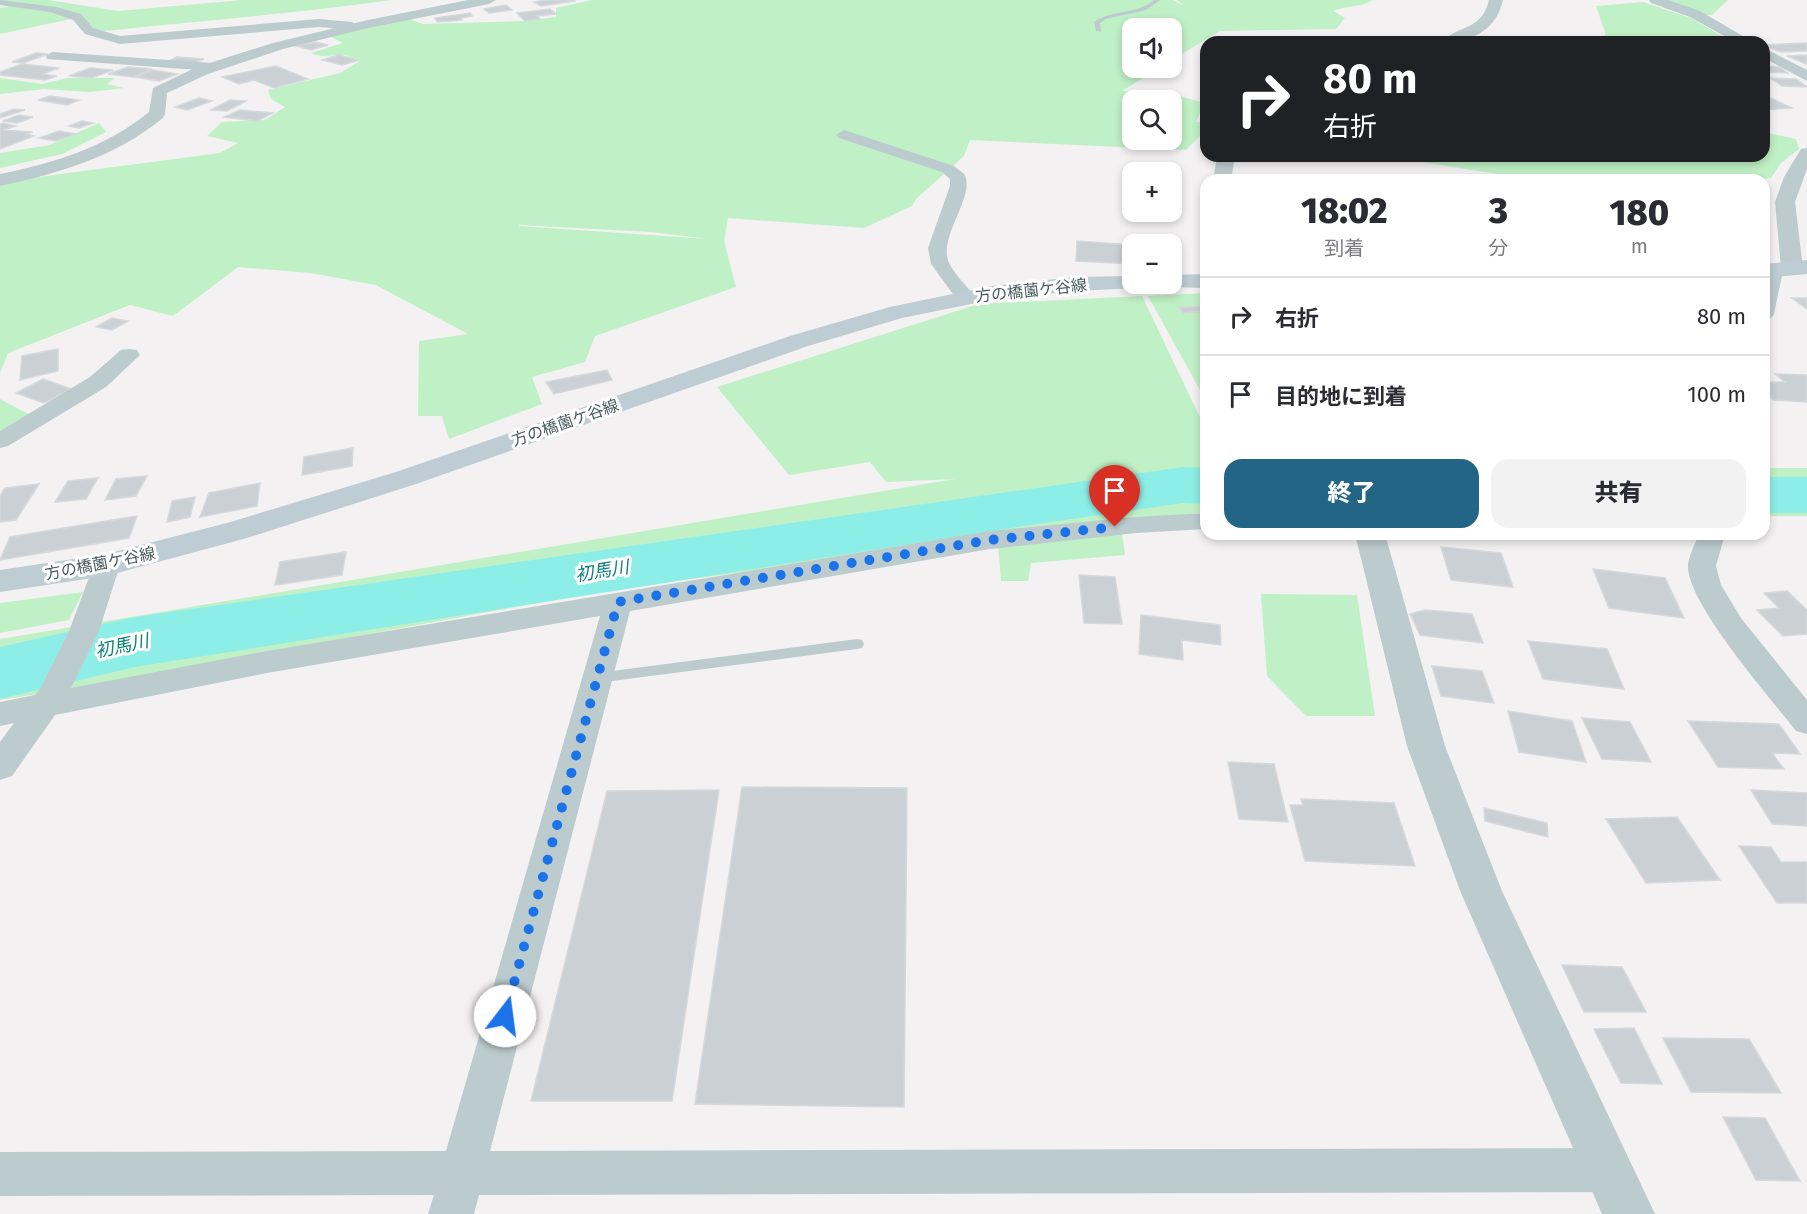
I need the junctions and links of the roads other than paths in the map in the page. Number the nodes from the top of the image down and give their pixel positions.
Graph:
1 (489, 0) edge
2 (1157, 0) edge
3 (1496, 0) edge
4 (1656, 0) edge
5 (0, 2) edge
6 (352, 26) junction
7 (1099, 31) dead end
8 (1461, 36) edge
9 (1735, 36) edge
10 (1770, 55) edge
11 (52, 56) dead end
12 (212, 67) junction
13 (1805, 74) edge
14 (844, 135) dead end
15 (1807, 153) edge
16 (0, 180) edge
17 (1784, 269) edge
18 (1200, 281) edge
19 (1182, 282) edge
20 (1122, 283) edge
21 (965, 297) junction
22 (1770, 300) edge
23 (129, 355) dead end
24 (0, 441) edge
25 (1200, 521) edge
26 (1372, 540) edge
27 (1710, 540) edge
28 (106, 565) junction
29 (0, 581) edge
30 (618, 602) junction
31 (857, 644) dead end
32 (597, 678) junction
33 (50, 701) junction
34 (1801, 706) edge
35 (0, 714) edge
36 (0, 767) edge
37 (1608, 1170) junction
38 (462, 1173) junction
39 (0, 1174) edge
40 (451, 1214) edge
41 (1629, 1214) edge

1 - 6 street
2 - 7 lane
3 - 8 street
4 - 9 street
5 - 6 street
6 - 12 street
10 - 13 street
11 - 12 street
12 - 16 street
14 - 21 street
15 - 17 street
17 - 22 street
18 - 19 main road
20 - 21 main road, 方の橋薗ケ谷線
21 - 28 main road, 方の橋薗ケ谷線
23 - 24 street
25 - 30 street
26 - 37 street
27 - 34 street
28 - 29 main road, 方の橋薗ケ谷線
28 - 33 street
30 - 32 street
30 - 33 street
31 - 32 lane
32 - 38 street
33 - 35 street
33 - 36 street
37 - 38 street
37 - 41 street
38 - 39 street
38 - 40 street

